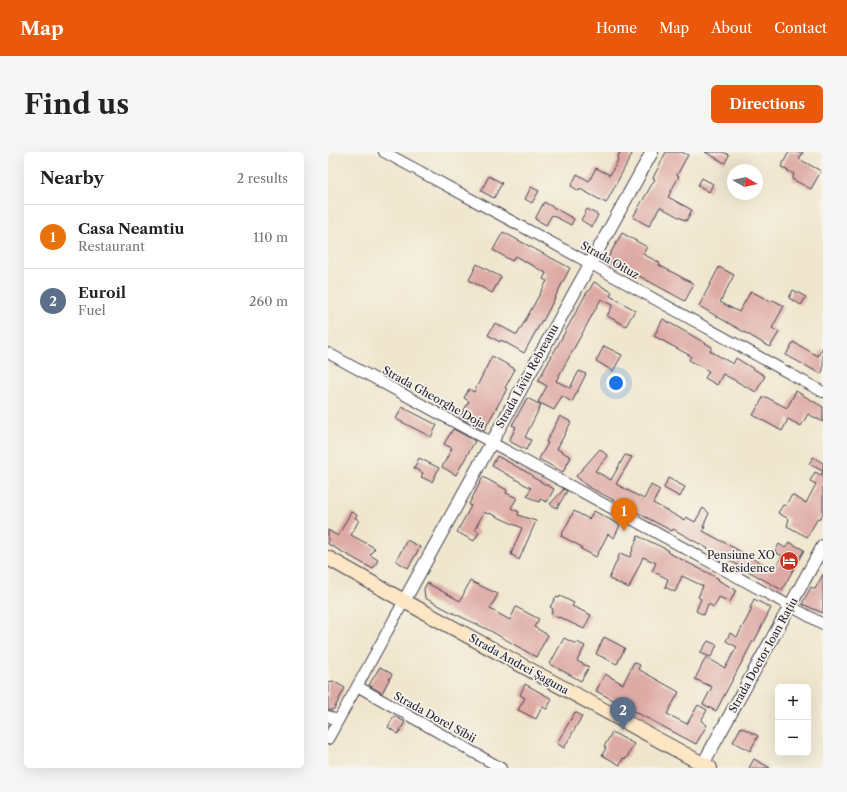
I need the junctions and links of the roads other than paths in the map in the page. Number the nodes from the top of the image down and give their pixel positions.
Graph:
1 (384, 152) edge
2 (652, 152) edge
3 (591, 264) junction
4 (328, 353) edge
5 (823, 392) edge
6 (491, 442) junction
7 (823, 546) edge
8 (328, 558) edge
9 (404, 601) junction
10 (790, 606) junction
11 (823, 624) edge
12 (357, 686) junction
13 (328, 716) edge
14 (338, 721) junction
15 (328, 738) edge
16 (704, 767) edge
17 (502, 768) edge

1 - 3 street, Strada Oituz
2 - 3 street, Strada Liviu Rebreanu
3 - 5 street, Strada Oituz
3 - 6 street, Strada Liviu Rebreanu
4 - 6 street, Strada Gheorghe Doja
6 - 9 street, Strada Liviu Rebreanu
6 - 10 street, Strada Gheorghe Doja
7 - 10 street, Strada Doctor Ioan Rațiu
8 - 9 main road, Strada Andrei Șaguna
9 - 12 street
9 - 16 main road, Strada Andrei Șaguna
10 - 11 street, Strada Gheorghe Doja
10 - 16 street, Strada Doctor Ioan Rațiu
12 - 14 street
12 - 17 street, Strada Dorel Sibii
13 - 14 street
14 - 15 street

